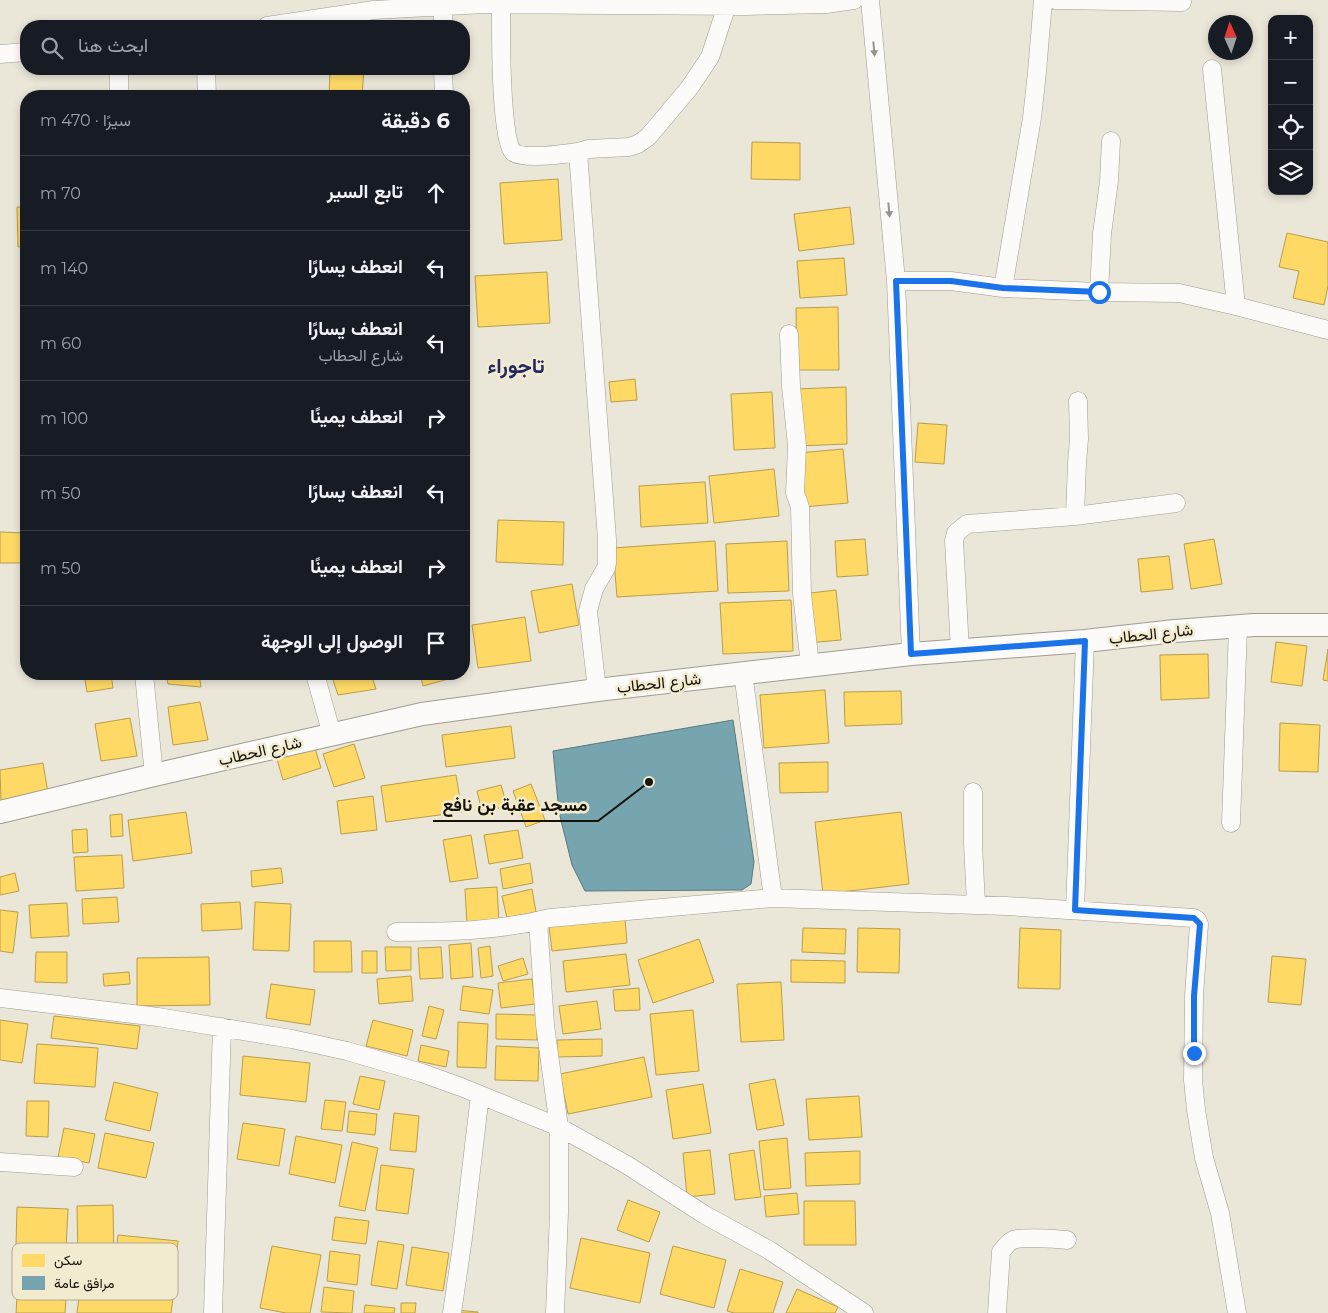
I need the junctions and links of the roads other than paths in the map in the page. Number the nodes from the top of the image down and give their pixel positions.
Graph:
1 (854, 0) edge
2 (870, 0) edge
3 (1043, 0) edge
4 (1055, 0) edge
5 (490, 2) edge
6 (1182, 2) dead end
7 (727, 5) junction
8 (443, 7) junction
9 (307, 20) edge
10 (443, 20) edge
11 (20, 52) edge
12 (0, 54) edge
13 (1212, 69) dead end
14 (119, 75) edge
15 (206, 75) edge
16 (443, 75) edge
17 (119, 90) edge
18 (207, 90) edge
19 (444, 90) edge
20 (1111, 141) dead end
21 (578, 152) junction
22 (896, 281) junction
23 (1003, 288) junction
24 (1099, 292) junction
25 (1236, 306) junction
26 (1328, 330) edge
27 (789, 334) dead end
28 (1078, 401) dead end
29 (1176, 503) dead end
30 (1076, 516) junction
31 (1328, 625) edge
32 (1238, 627) junction
33 (1085, 641) junction
34 (960, 650) junction
35 (911, 654) junction
36 (810, 665) junction
37 (742, 673) junction
38 (145, 680) edge
39 (316, 680) edge
40 (597, 690) junction
41 (332, 735) junction
42 (154, 775) junction
43 (973, 792) dead end
44 (0, 812) edge
45 (1231, 823) dead end
46 (773, 898) junction
47 (976, 904) junction
48 (1075, 910) junction
49 (538, 921) junction
50 (396, 932) dead end
51 (0, 998) edge
52 (222, 1027) junction
53 (480, 1094) junction
54 (559, 1127) junction
55 (0, 1162) edge
56 (74, 1167) dead end
57 (1067, 1240) dead end
58 (214, 1313) edge
59 (452, 1313) edge
60 (555, 1313) edge
61 (864, 1313) edge
62 (997, 1313) edge
63 (1237, 1313) edge

1 - 7 street
2 -> 22 street
3 - 23 street
4 - 6 street
5 - 7 street
5 - 8 street
5 - 21 street
7 - 21 street
8 - 9 street
8 - 10 street
11 - 12 street
13 - 25 street
14 - 17 street
15 - 18 street
16 - 19 street
20 - 24 street
21 - 40 street
22 - 23 street
22 - 35 street
23 - 24 street
24 - 25 street
25 - 26 street
27 - 36 street
28 - 30 street
29 - 30 street
30 - 34 street
31 - 32 street, شارع الحطاب
32 - 33 street, شارع الحطاب
32 - 45 street
33 - 34 street, شارع الحطاب
33 - 48 street
34 - 35 street, شارع الحطاب
35 - 36 street, شارع الحطاب
36 - 37 street, شارع الحطاب
37 - 40 street, شارع الحطاب
37 - 46 street
38 - 42 street
39 - 41 street
40 - 41 street, شارع الحطاب
41 - 42 street, شارع الحطاب
42 - 44 street, شارع الحطاب
43 - 47 street
46 - 47 street
46 - 49 street
47 - 48 street
48 - 63 street
49 - 50 street
49 - 54 street
51 - 52 street
52 - 53 street
52 - 58 street
53 - 54 street
53 - 59 street
54 - 60 street
54 - 61 street
55 - 56 street
57 - 62 street

